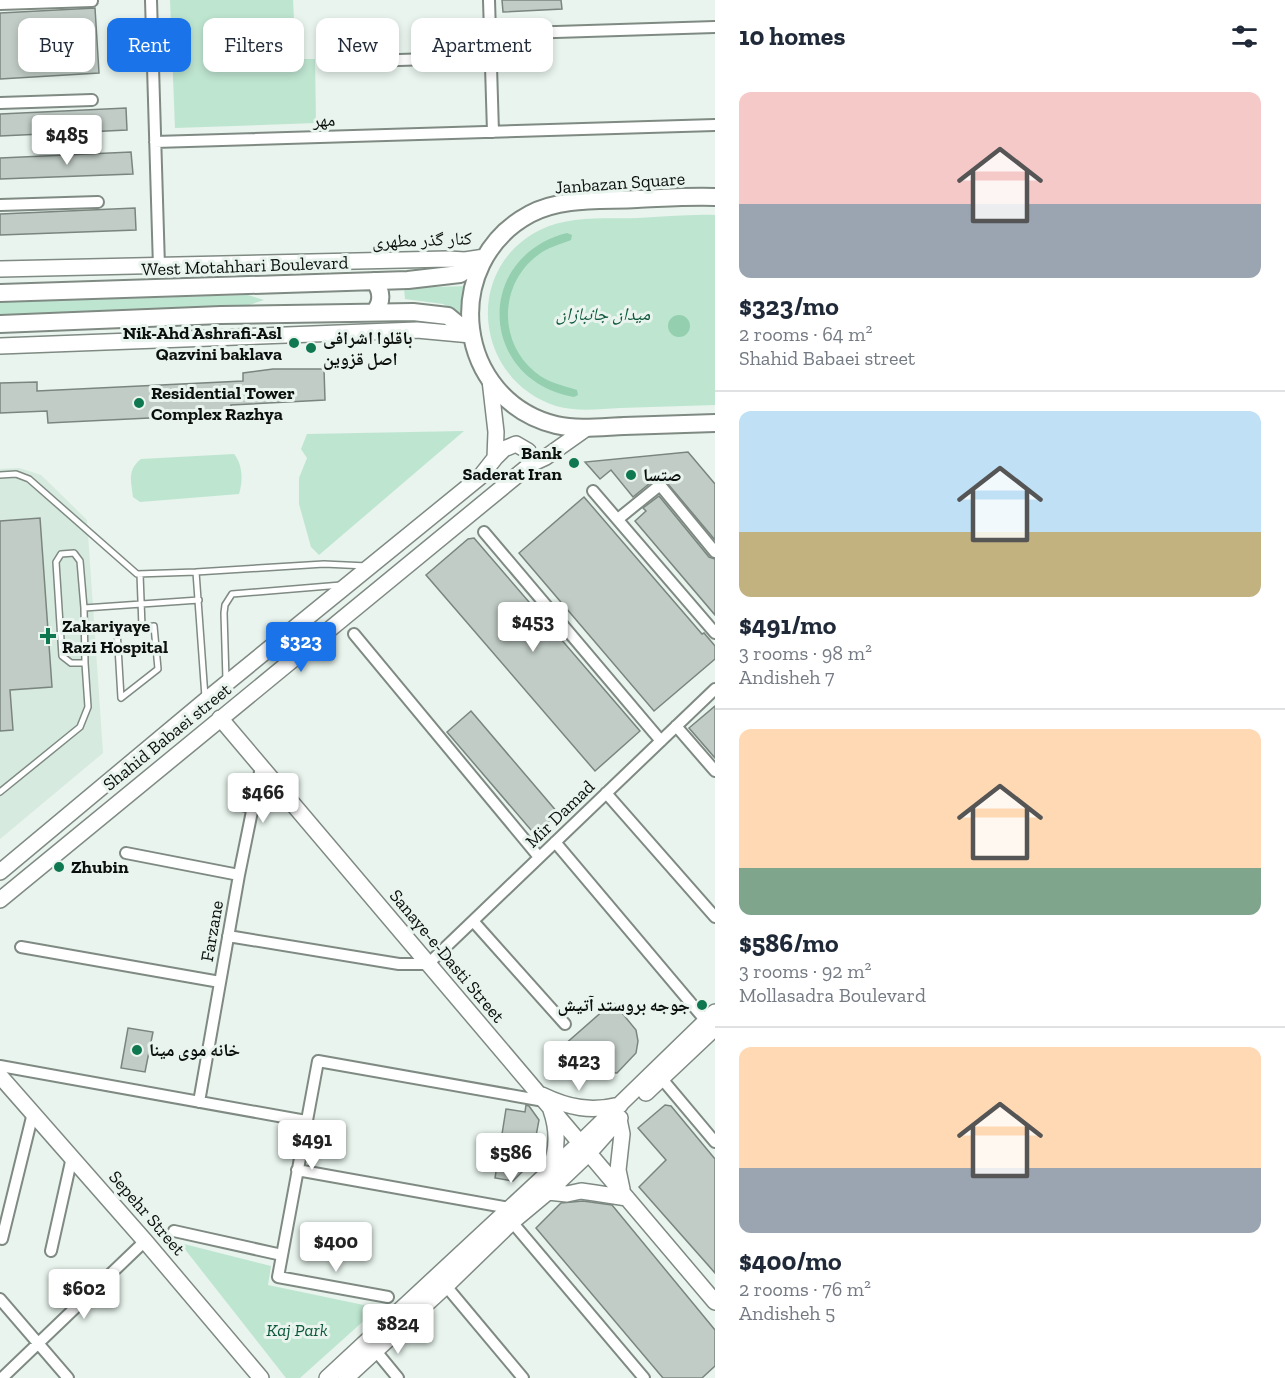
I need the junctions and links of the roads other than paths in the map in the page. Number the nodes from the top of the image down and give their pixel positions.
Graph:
1 (151, 0) edge
2 (489, 0) edge
3 (92, 1) edge
4 (0, 4) edge
5 (490, 18) edge
6 (715, 27) edge
7 (553, 32) edge
8 (491, 72) edge
9 (92, 100) dead end
10 (0, 103) edge
11 (715, 125) edge
12 (493, 132) junction
13 (155, 142) junction
14 (712, 196) edge
15 (98, 202) dead end
16 (0, 205) edge
17 (485, 257) junction
18 (159, 267) junction
19 (0, 269) edge
20 (374, 281) junction
21 (0, 293) edge
22 (374, 312) junction
23 (0, 324) edge
24 (471, 335) junction
25 (0, 346) edge
26 (490, 380) junction
27 (715, 423) edge
28 (587, 428) junction
29 (495, 458) junction
30 (531, 464) junction
31 (0, 475) edge
32 (593, 491) dead end
33 (618, 519) junction
34 (484, 532) dead end
35 (715, 552) edge
36 (371, 566) junction
37 (196, 572) junction
38 (140, 574) junction
39 (348, 584) junction
40 (199, 600) junction
41 (140, 604) junction
42 (84, 608) junction
43 (141, 627) junction
44 (715, 633) edge
45 (354, 634) dead end
46 (85, 663) junction
47 (226, 683) junction
48 (714, 692) edge
49 (206, 700) junction
50 (220, 718) junction
51 (676, 726) junction
52 (661, 741) junction
53 (261, 767) junction
54 (715, 771) edge
55 (0, 792) edge
56 (606, 793) junction
57 (237, 807) dead end
58 (251, 810) junction
59 (555, 842) junction
60 (126, 853) dead end
61 (539, 857) junction
62 (0, 872) edge
63 (239, 875) junction
64 (0, 900) edge
65 (715, 917) edge
66 (473, 921) junction
67 (228, 936) junction
68 (21, 947) dead end
69 (428, 964) junction
70 (220, 982) junction
71 (712, 1021) edge
72 (565, 1024) dead end
73 (0, 1066) edge
74 (0, 1076) edge
75 (662, 1078) junction
76 (544, 1100) junction
77 (199, 1102) junction
78 (619, 1112) junction
79 (33, 1113) junction
80 (306, 1121) junction
81 (715, 1142) edge
82 (585, 1148) junction
83 (72, 1157) junction
84 (297, 1170) junction
85 (547, 1173) junction
86 (548, 1192) junction
87 (626, 1196) junction
88 (511, 1215) junction
89 (174, 1231) dead end
90 (2, 1239) dead end
91 (145, 1241) junction
92 (51, 1251) dead end
93 (282, 1255) junction
94 (446, 1286) junction
95 (388, 1296) dead end
96 (0, 1299) edge
97 (715, 1302) edge
98 (38, 1344) junction
99 (375, 1350) junction
100 (3, 1378) edge
101 (68, 1378) edge
102 (261, 1378) edge
103 (327, 1378) edge
104 (346, 1378) edge
105 (398, 1378) edge
106 (522, 1378) edge
107 (644, 1378) edge

1 - 13 street
2 - 5 street
3 - 4 street
6 - 7 street
8 - 12 street
9 - 10 street
11 - 12 street, مهر
12 - 13 street, مهر
13 - 18 street
14 - 17 main road, Janbazan Square
15 - 16 street
17 - 18 street, کنار گذر مطهری
17 - 20 main road, West Motahhari Boulevard
17 - 24 main road, Janbazan Square
18 - 19 street, کنار گذر مطهری
20 - 21 main road, West Motahhari Boulevard
20 - 22 main road
22 - 23 main road
22 - 24 main road
24 - 25 street
24 - 26 main road, Janbazan Square
26 - 28 main road, Janbazan Square
26 - 29 street
27 - 28 main road, Janbazan Square
28 - 30 street, Shahid Babaei street
29 - 30 street
29 - 36 street, Shahid Babaei street
30 - 50 street, Shahid Babaei street
31 - 38 lane
32 - 33 street
33 - 35 street
33 - 44 street
34 - 52 street
36 - 37 lane
36 - 39 street, Shahid Babaei street
37 - 38 lane
37 - 40 lane
38 - 41 lane
39 - 47 street, Shahid Babaei street
39 - 47 lane
40 - 41 lane
40 - 49 lane
41 - 42 lane
41 - 43 lane
42 - 46 lane
42 - 46 lane
43 - 43 lane
45 - 61 street
46 - 55 lane
47 - 49 street, Shahid Babaei street
48 - 51 street, Mir Damad
49 - 62 street, Shahid Babaei street
50 - 53 street, Sanaye-e-Dasti Street
50 - 64 street, Shahid Babaei street
51 - 52 street, Mir Damad
51 - 54 street
52 - 56 street, Mir Damad
53 - 58 street, Farzane
53 - 69 street, Sanaye-e-Dasti Street
56 - 59 street, Mir Damad
56 - 65 street
57 - 58 lane
58 - 63 street, Farzane
59 - 61 street, Mir Damad
59 - 71 street
60 - 63 street
61 - 66 street, Mir Damad
63 - 67 street, Farzane
66 - 69 street, Mir Damad
66 - 72 street
67 - 69 street
67 - 70 street, Farzane
68 - 70 street
69 - 76 street, Sanaye-e-Dasti Street
70 - 77 street, Farzane
71 - 75 street
71 - 78 street
73 - 77 street
74 - 79 street, Sepehr Street
75 - 78 street
75 - 81 street
76 - 78 street
76 - 80 street
76 - 82 street, Sanaye-e-Dasti Street
76 - 85 street
77 - 80 street
78 - 82 street
78 - 87 street
79 - 83 street, Sepehr Street
79 - 90 street
80 - 84 street
82 - 85 street
82 - 86 street
82 - 87 street, Sanaye-e-Dasti Street
83 - 91 street, Sepehr Street
83 - 92 street
84 - 88 street
84 - 93 street
85 - 88 street
86 - 87 street
86 - 88 street
87 - 97 street, Sanaye-e-Dasti Street
88 - 94 street
88 - 103 street
88 - 107 street
89 - 93 street
91 - 98 street
91 - 102 street, Sepehr Street
93 - 95 street
94 - 99 street
94 - 106 street
96 - 98 street
98 - 100 street
98 - 101 street
99 - 104 street
99 - 105 street

